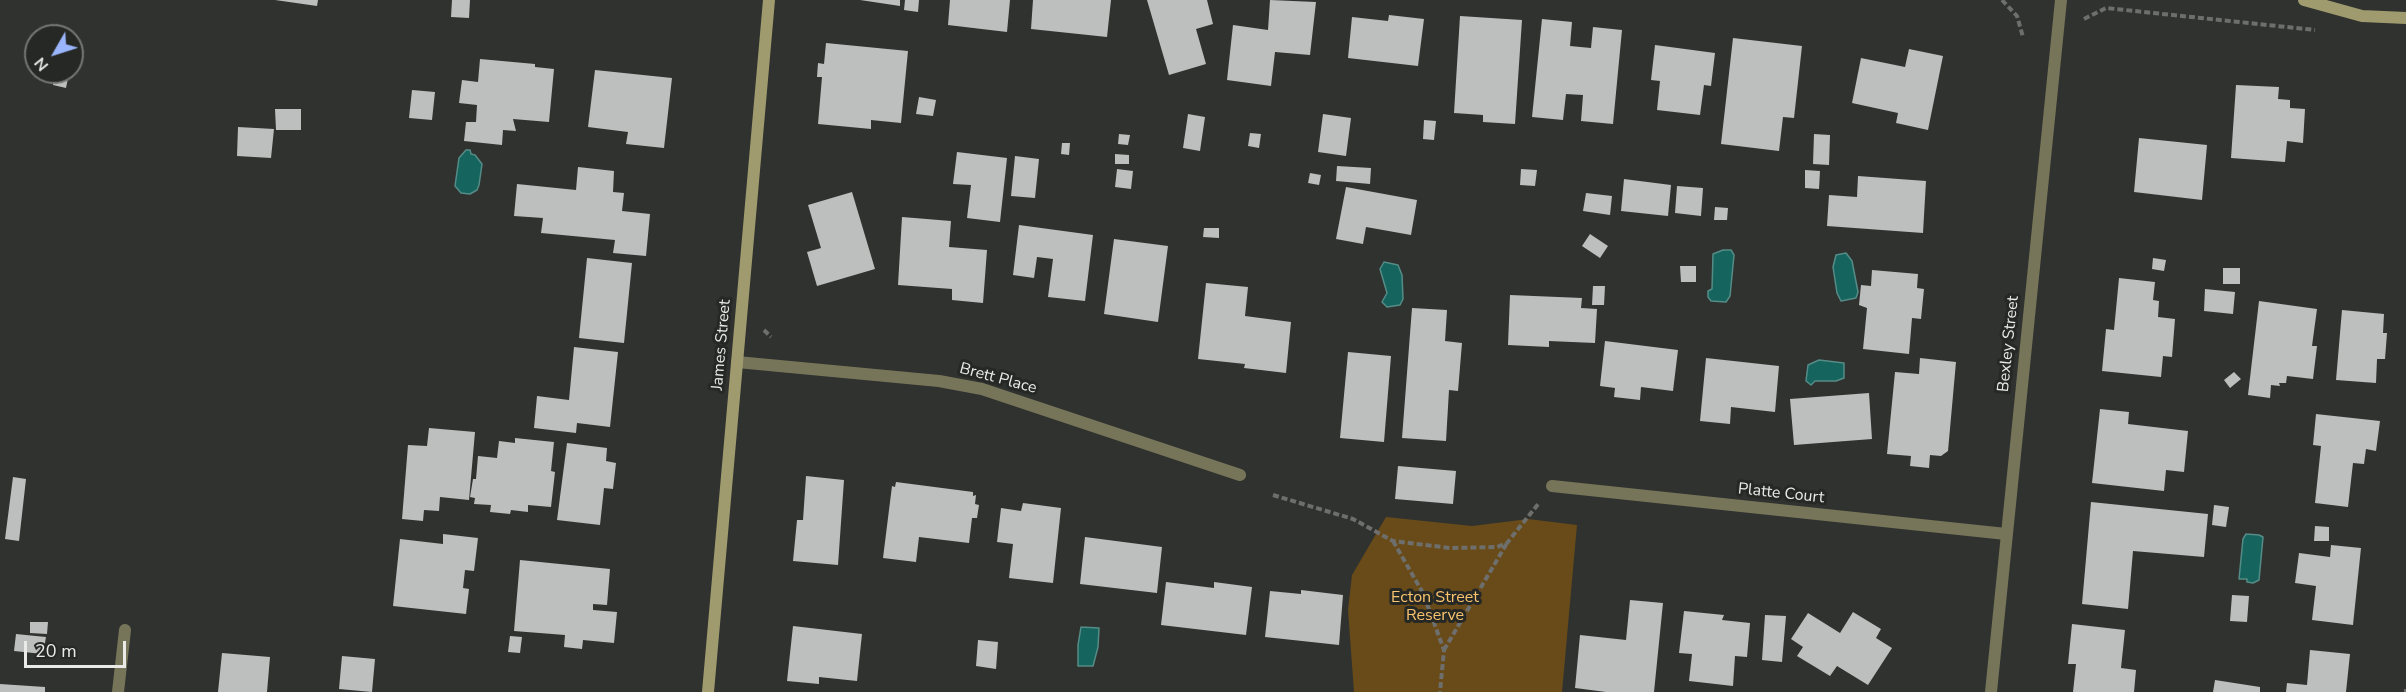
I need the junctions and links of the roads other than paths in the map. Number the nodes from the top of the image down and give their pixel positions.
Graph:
1 (769, 0) edge
2 (2061, 0) edge
3 (2304, 0) edge
4 (2406, 18) edge
5 (737, 362) junction
6 (1240, 475) dead end
7 (1552, 486) road end
8 (2006, 534) junction
9 (125, 630) dead end
10 (118, 692) edge
11 (708, 692) edge
12 (1991, 692) edge

1 - 5 street, James Street
2 - 8 street, Bexley Street
3 - 4 street
5 - 6 street, Brett Place
5 - 11 street, James Street
7 - 8 street, Platte Court
8 - 12 street, Bexley Street
9 - 10 street

